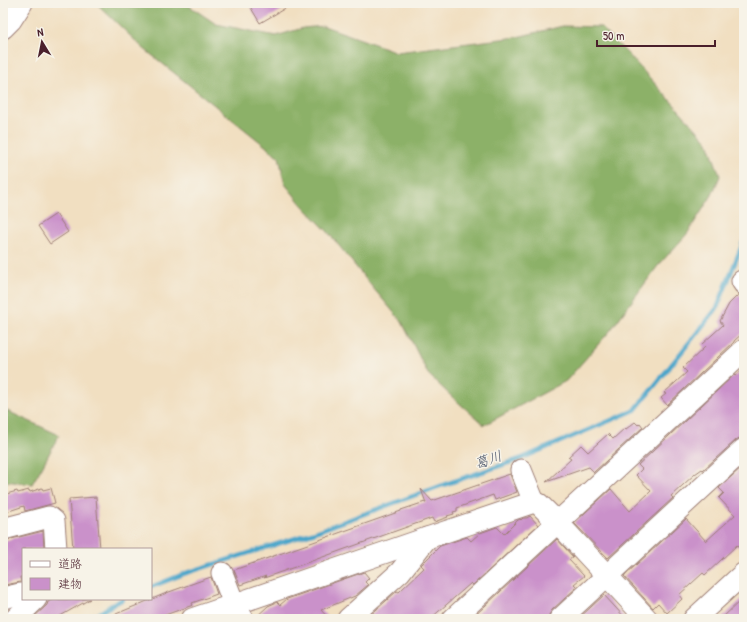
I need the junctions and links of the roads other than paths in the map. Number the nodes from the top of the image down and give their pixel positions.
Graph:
1 (22, 3) edge
2 (3, 28) edge
3 (744, 350) edge
4 (744, 449) edge
5 (521, 470) dead end
6 (534, 502) junction
7 (558, 523) junction
8 (3, 529) edge
9 (427, 538) junction
10 (56, 548) edge
11 (222, 573) dead end
12 (744, 573) edge
13 (607, 576) junction
14 (22, 594) edge
15 (3, 598) edge
16 (35, 600) edge
17 (239, 612) edge
18 (14, 619) edge
19 (192, 619) edge
20 (348, 619) edge
21 (453, 619) edge
22 (560, 619) edge
23 (647, 619) edge
24 (694, 619) edge

1 - 2 street
3 - 7 street
4 - 13 street
5 - 6 street
6 - 7 street
6 - 9 street
7 - 13 street
7 - 21 street
8 - 10 street
9 - 17 street
9 - 20 street
11 - 17 street
12 - 24 street
13 - 22 street
13 - 23 street
14 - 15 street
16 - 18 street
17 - 19 street

